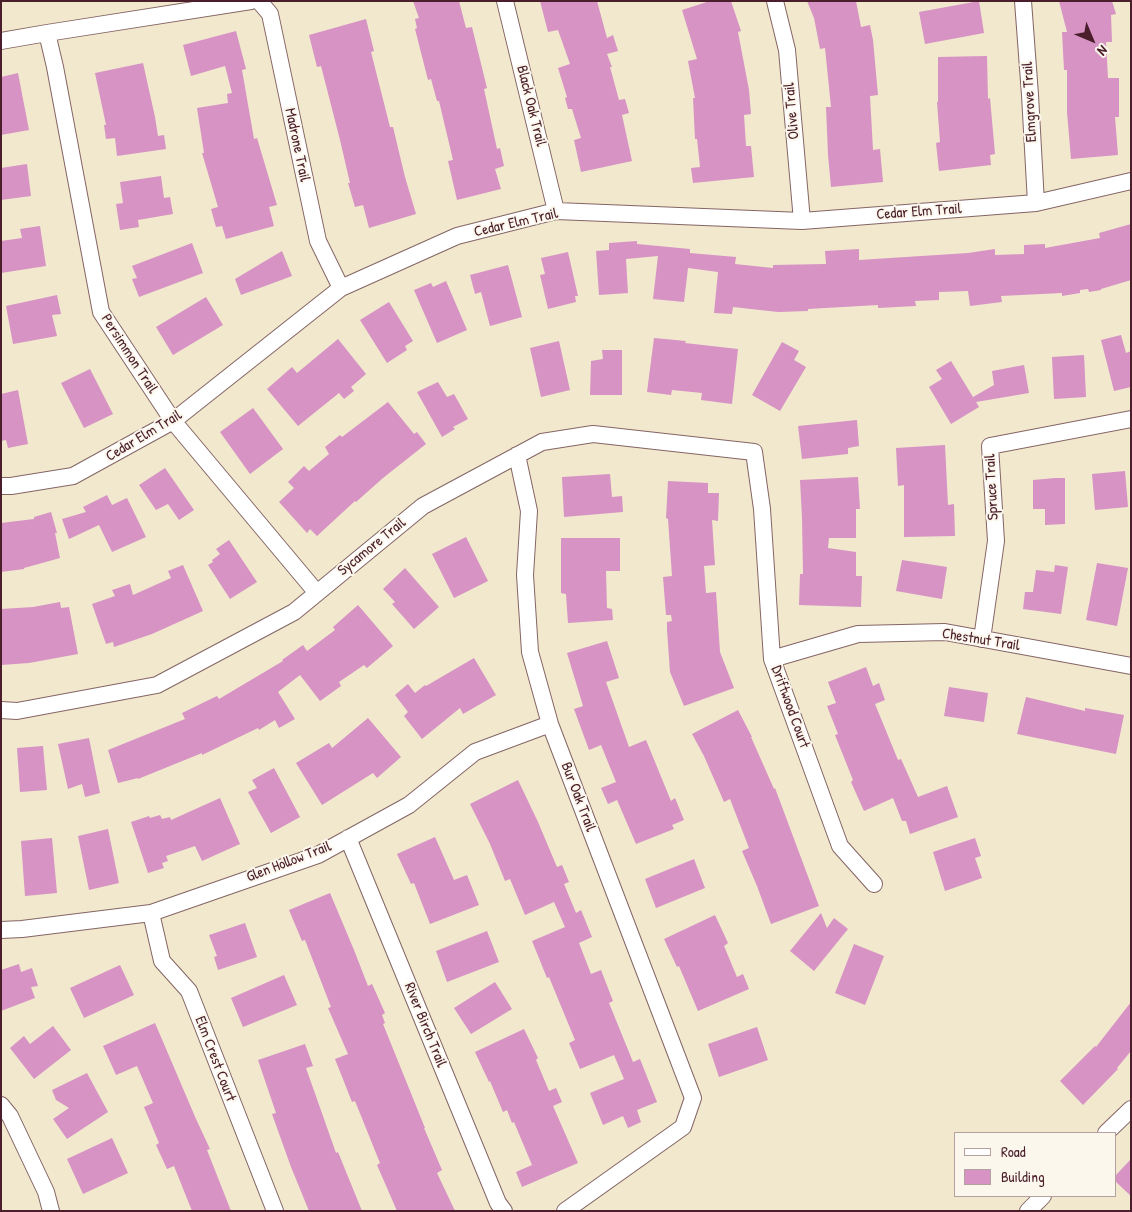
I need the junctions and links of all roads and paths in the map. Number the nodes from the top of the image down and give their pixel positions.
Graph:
1 (251, 1) edge
2 (259, 1) edge
3 (505, 1) edge
4 (775, 1) edge
5 (1022, 1) edge
6 (47, 33) junction
7 (1, 41) edge
8 (1131, 181) edge
9 (1036, 203) junction
10 (556, 211) junction
11 (802, 221) junction
12 (341, 288) junction
13 (1131, 419) edge
14 (173, 421) junction
15 (754, 452) joint
16 (517, 455) junction
17 (1, 486) edge
18 (317, 593) junction
19 (982, 639) junction
20 (772, 660) junction
21 (1131, 666) edge
22 (1, 710) edge
23 (550, 724) junction
24 (348, 838) junction
25 (874, 884) dead end
26 (150, 913) junction
27 (1, 930) edge
28 (1, 1104) edge
29 (1131, 1109) edge
30 (1107, 1132) edge
31 (1042, 1197) edge
32 (50, 1211) edge
33 (275, 1211) edge
34 (504, 1211) edge
35 (565, 1211) edge
36 (1028, 1211) edge

1 - 6 street
2 - 12 street, Madrone Trail
3 - 10 street, Black Oak Trail
4 - 11 street, Olive Trail
5 - 9 street, Elmgrove Trail
6 - 7 street
6 - 14 street, Persimmon Trail
8 - 9 street, Cedar Elm Trail
9 - 11 street, Cedar Elm Trail
10 - 11 street, Cedar Elm Trail
10 - 12 street, Cedar Elm Trail
12 - 14 street, Cedar Elm Trail
13 - 19 street, Spruce Trail
14 - 17 street, Cedar Elm Trail
14 - 18 street, Persimmon Trail
15 - 16 street, Sycamore Trail
15 - 20 street, Driftwood Court
16 - 18 street, Sycamore Trail
16 - 23 street, Bur Oak Trail
18 - 22 street, Sycamore Trail
19 - 20 street, Chestnut Trail
19 - 21 street, Chestnut Trail
20 - 25 street, Driftwood Court
23 - 24 street, Glen Hollow Trail
23 - 35 street, Bur Oak Trail
24 - 26 street, Glen Hollow Trail
24 - 34 street, River Birch Trail
26 - 27 street, Glen Hollow Trail
26 - 33 street, Elm Crest Court
28 - 32 street
29 - 30 street
31 - 36 street

